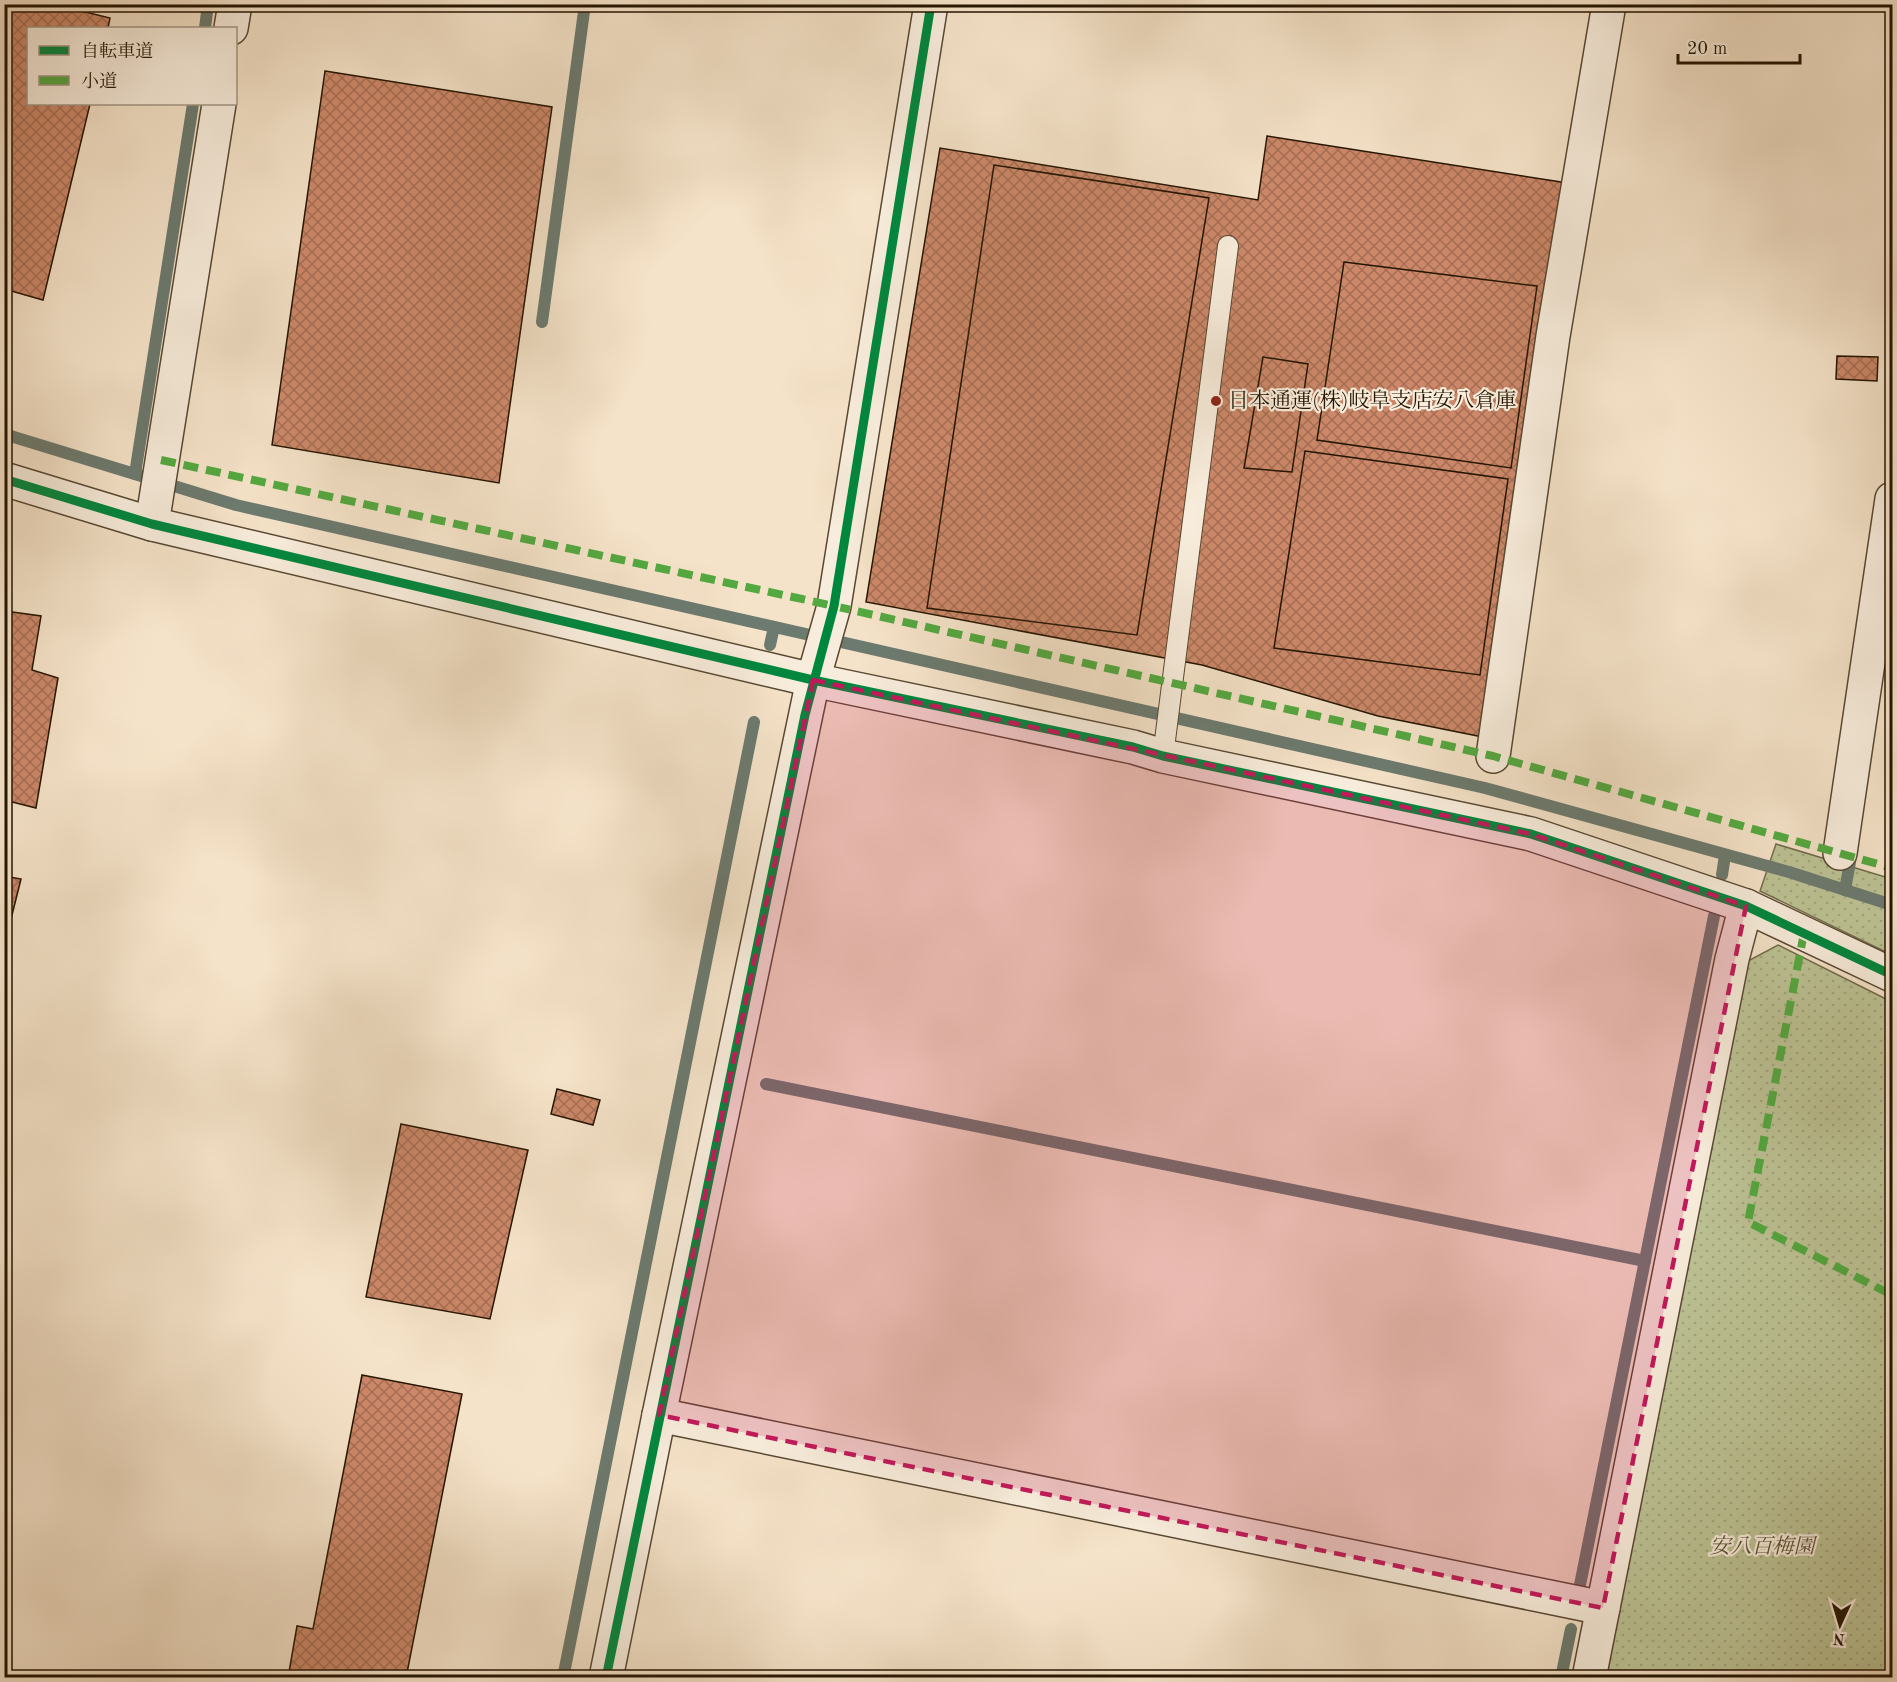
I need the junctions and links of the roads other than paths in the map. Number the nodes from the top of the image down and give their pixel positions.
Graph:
1 (235, 4) edge
2 (931, 4) edge
3 (1609, 4) edge
4 (231, 27) edge
5 (219, 105) edge
6 (1228, 246) dead end
7 (4, 479) edge
8 (156, 499) junction
9 (1893, 499) edge
10 (816, 670) junction
11 (1163, 756) junction
12 (1493, 756) dead end
13 (1840, 853) dead end
14 (1746, 906) junction
15 (1893, 975) edge
16 (659, 1415) junction
17 (1603, 1608) junction
18 (606, 1677) edge
19 (1589, 1677) edge

1 - 4 street
2 - 10 street
3 - 12 street
5 - 8 street
6 - 11 lane
7 - 8 street
8 - 10 street
9 - 13 street
10 - 11 street
10 - 16 street
11 - 14 street
14 - 15 street
14 - 17 street
16 - 17 street
16 - 18 street
17 - 19 street

